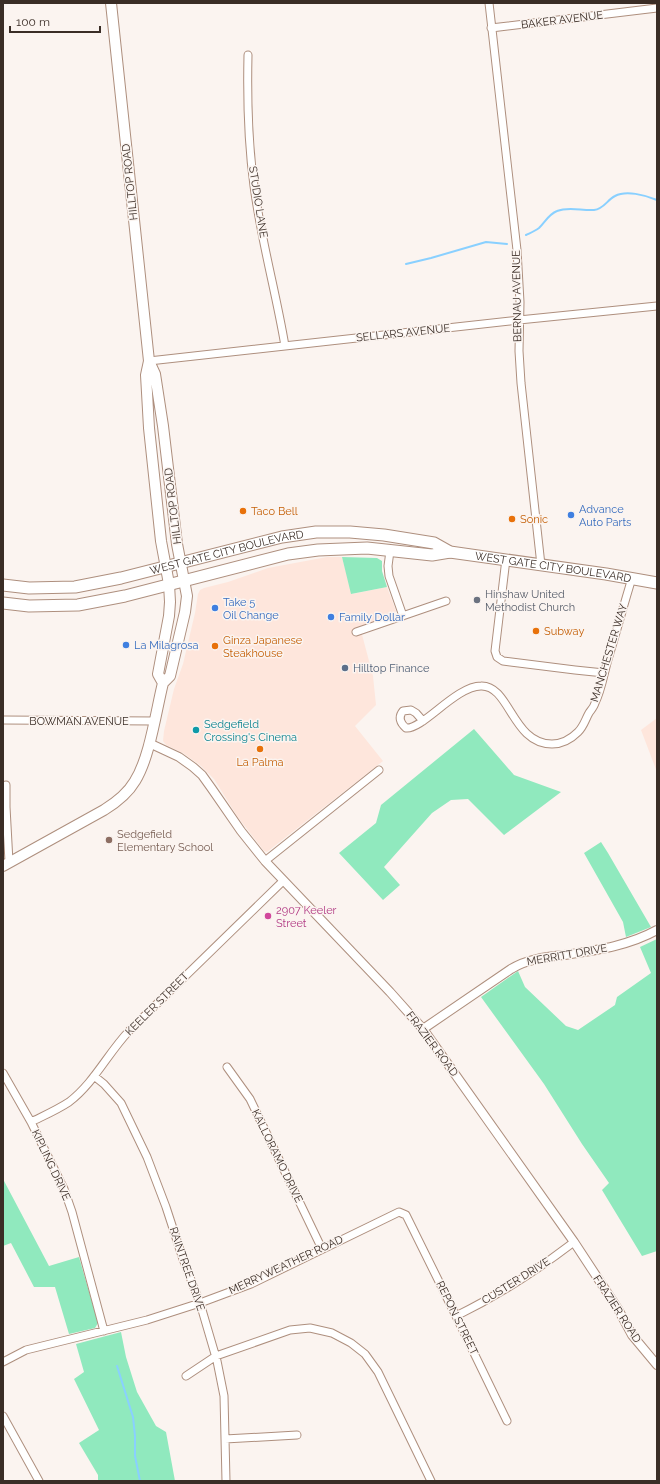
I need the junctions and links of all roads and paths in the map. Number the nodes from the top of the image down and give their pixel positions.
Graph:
1 (111, 3) edge
2 (488, 3) edge
3 (657, 8) edge
4 (491, 28) junction
5 (248, 55) dead end
6 (657, 306) edge
7 (519, 320) junction
8 (286, 346) junction
9 (149, 361) junction
10 (390, 551) junction
11 (450, 552) junction
12 (506, 560) junction
13 (181, 563) junction
14 (541, 565) junction
15 (166, 566) junction
16 (632, 578) junction
17 (184, 581) junction
18 (657, 583) edge
19 (169, 584) junction
20 (3, 585) edge
21 (446, 601) dead end
22 (3, 603) edge
23 (402, 616) junction
24 (356, 632) dead end
25 (604, 673) junction
26 (163, 683) junction
27 (3, 720) edge
28 (154, 721) junction
29 (423, 721) dead end
30 (149, 744) junction
31 (379, 770) dead end
32 (6, 785) dead end
33 (265, 861) junction
34 (6, 864) edge
35 (283, 881) junction
36 (657, 930) edge
37 (423, 1029) junction
38 (227, 1067) dead end
39 (3, 1073) edge
40 (94, 1076) junction
41 (31, 1122) junction
42 (406, 1215) joint
43 (574, 1242) junction
44 (322, 1249) junction
45 (200, 1303) junction
46 (456, 1316) junction
47 (104, 1331) junction
48 (216, 1356) junction
49 (3, 1362) edge
50 (657, 1365) edge
51 (186, 1376) dead end
52 (3, 1416) edge
53 (506, 1421) dead end
54 (297, 1435) dead end
55 (225, 1439) junction
56 (39, 1481) edge
57 (226, 1481) edge
58 (431, 1481) edge

1 - 9 main road, HILLTOP ROAD
2 - 4 street, BERNAU AVENUE
3 - 4 street, BAKER AVENUE
4 - 7 street, BERNAU AVENUE
5 - 8 street, STUDIO LANE
6 - 7 street, SELLARS AVENUE
7 - 8 street, SELLARS AVENUE
7 - 14 street, BERNAU AVENUE
8 - 9 street, SELLARS AVENUE
9 - 13 main road, HILLTOP ROAD
9 - 15 main road, HILLTOP ROAD
10 - 11 main road, WEST GATE CITY BOULEVARD
10 - 17 main road, WEST GATE CITY BOULEVARD
10 - 23 street
11 - 12 main road, WEST GATE CITY BOULEVARD
11 - 13 main road, WEST GATE CITY BOULEVARD
12 - 14 main road, WEST GATE CITY BOULEVARD
12 - 25 street
13 - 15 main road, WEST GATE CITY BOULEVARD
13 - 17 main road, HILLTOP ROAD
14 - 16 main road, WEST GATE CITY BOULEVARD
15 - 19 main road, HILLTOP ROAD
15 - 20 main road, WEST GATE CITY BOULEVARD
16 - 18 main road, WEST GATE CITY BOULEVARD
16 - 25 street, MANCHESTER WAY
17 - 19 main road, WEST GATE CITY BOULEVARD
17 - 26 main road, HILLTOP ROAD
19 - 22 main road, WEST GATE CITY BOULEVARD
19 - 26 main road, HILLTOP ROAD
21 - 23 street
23 - 24 street
25 - 29 street, MANCHESTER WAY
26 - 28 main road
27 - 28 street, BOWMAN AVENUE
28 - 30 main road
30 - 33 street, FRAZIER ROAD
30 - 34 main road
31 - 33 street
32 - 34 street
33 - 35 street, FRAZIER ROAD
35 - 37 street, FRAZIER ROAD
35 - 40 street, KEELER STREET
36 - 37 street, MERRITT DRIVE
37 - 43 street, FRAZIER ROAD
38 - 44 street, KALLORAMO DRIVE
39 - 41 street, KIPLING DRIVE
40 - 41 street, KEELER STREET
40 - 45 street, RAINTREE DRIVE
41 - 47 street, KIPLING DRIVE
42 - 44 street, MERRYWEATHER ROAD
42 - 46 street, REPON STREET
43 - 46 street, CUSTER DRIVE
43 - 50 street, FRAZIER ROAD
44 - 45 street, MERRYWEATHER ROAD
45 - 47 street, MERRYWEATHER ROAD
45 - 48 street, RAINTREE DRIVE
46 - 53 street, REPON STREET
47 - 49 street, MERRYWEATHER ROAD
48 - 51 street
48 - 55 street, RAINTREE DRIVE
48 - 58 street
52 - 56 street
54 - 55 street
55 - 57 street, RAINTREE DRIVE

